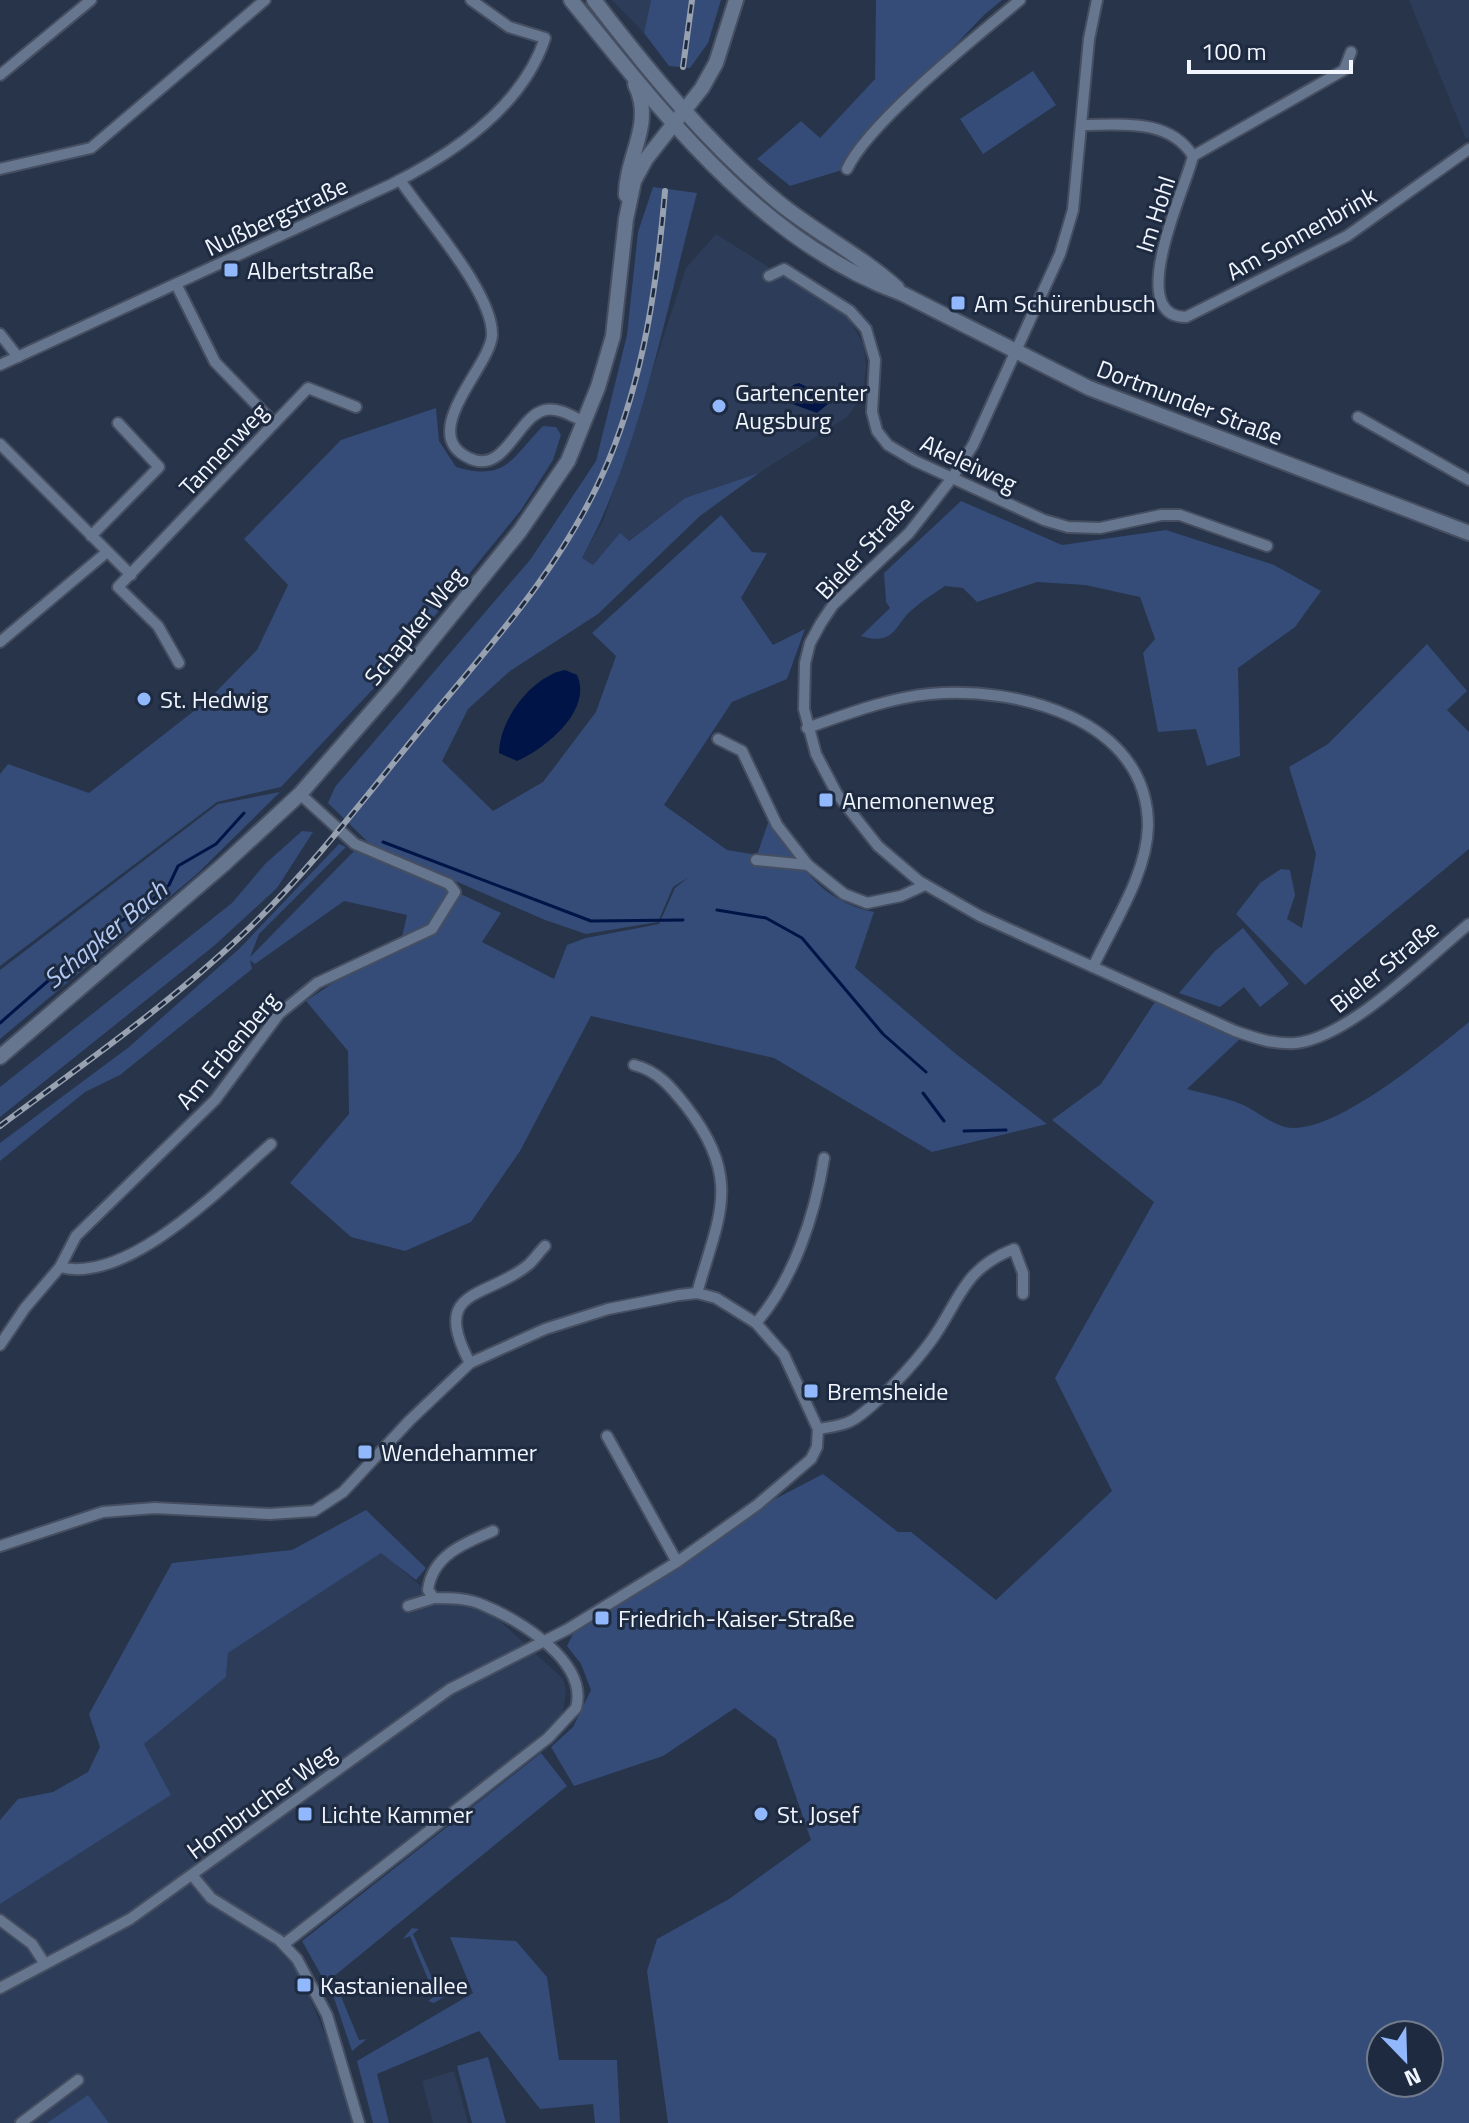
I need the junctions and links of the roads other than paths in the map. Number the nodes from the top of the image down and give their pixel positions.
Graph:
1 (91, 0) edge
2 (265, 0) edge
3 (471, 0) edge
4 (571, 0) edge
5 (594, 0) edge
6 (736, 0) edge
7 (1020, 0) edge
8 (1097, 0) edge
9 (1351, 52) dead end
10 (627, 69) junction
11 (0, 75) edge
12 (683, 112) junction
13 (673, 125) junction
14 (1082, 125) junction
15 (1469, 149) edge
16 (1193, 156) junction
17 (0, 169) edge
18 (847, 169) dead end
19 (400, 180) junction
20 (626, 219) junction
21 (769, 276) dead end
22 (176, 284) junction
23 (903, 294) junction
24 (1186, 317) joint
25 (0, 334) edge
26 (1016, 354) junction
27 (18, 357) junction
28 (0, 365) edge
29 (356, 407) dead end
30 (1358, 417) dead end
31 (585, 422) junction
32 (118, 423) dead end
33 (274, 423) junction
34 (0, 444) edge
35 (952, 478) junction
36 (1469, 480) edge
37 (1469, 533) edge
38 (91, 536) junction
39 (1267, 546) dead end
40 (107, 552) junction
41 (131, 575) junction
42 (0, 642) edge
43 (179, 663) dead end
44 (807, 728) junction
45 (718, 739) dead end
46 (300, 794) junction
47 (756, 860) dead end
48 (808, 865) junction
49 (925, 885) junction
50 (1469, 924) edge
51 (1093, 967) junction
52 (0, 1057) edge
53 (634, 1065) dead end
54 (271, 1144) dead end
55 (824, 1158) dead end
56 (545, 1246) dead end
57 (60, 1267) junction
58 (697, 1293) junction
59 (1023, 1294) dead end
60 (756, 1323) junction
61 (0, 1345) edge
62 (470, 1363) junction
63 (818, 1429) junction
64 (607, 1436) dead end
65 (493, 1531) dead end
66 (0, 1546) edge
67 (677, 1562) junction
68 (434, 1598) junction
69 (408, 1606) dead end
70 (543, 1641) junction
71 (192, 1875) junction
72 (0, 1920) edge
73 (284, 1944) junction
74 (45, 1964) junction
75 (0, 1988) edge
76 (78, 2080) dead end
77 (21, 2123) edge
78 (359, 2123) edge

1 - 11 street
2 - 17 street
3 - 19 street, Nußbergstraße
4 - 10 main road, Dortmunder Straße
5 - 12 main road, Dortmunder Straße
6 - 12 main road, Schapker Weg
7 - 18 street
8 - 14 street
9 - 16 street, Im Hohl
10 - 13 main road, Dortmunder Straße
10 - 20 main road
12 - 13 main road, Schapker Weg
12 - 23 main road, Dortmunder Straße
13 - 20 main road, Schapker Weg
13 - 23 main road, Dortmunder Straße
14 - 16 street, Im Hohl
14 - 26 street
15 - 24 street, Am Sonnenbrink
16 - 24 street, Im Hohl
19 - 22 street, Nußbergstraße
19 - 31 street
20 - 31 main road, Schapker Weg
21 - 35 street, Akeleiweg
22 - 27 street, Nußbergstraße
22 - 33 street
23 - 26 main road, Dortmunder Straße
25 - 27 street
26 - 35 street, Bieler Straße
26 - 37 main road, Dortmunder Straße
27 - 28 street, Nußbergstraße
29 - 33 street, Tannenweg
30 - 36 street
31 - 46 main road, Schapker Weg
32 - 38 street
33 - 41 street, Tannenweg
34 - 38 street
35 - 39 street, Akeleiweg
35 - 44 street, Bieler Straße
38 - 40 street
40 - 41 street
40 - 42 street
41 - 43 street
44 - 49 street, Bieler Straße
44 - 51 street
45 - 48 street
46 - 52 main road, Schapker Weg
46 - 57 street, Am Erbenberg
47 - 48 street
48 - 49 street
49 - 51 street, Bieler Straße
50 - 51 street, Bieler Straße
53 - 58 street
54 - 57 street
55 - 60 street
56 - 62 street
57 - 61 street, Am Erbenberg
58 - 60 street
58 - 62 street
59 - 63 street
60 - 63 street
62 - 66 street
63 - 67 street, Hombrucher Weg
64 - 67 street
65 - 68 street
67 - 70 street, Hombrucher Weg
68 - 69 street
68 - 70 street
70 - 71 street, Hombrucher Weg
70 - 73 street
71 - 73 street
71 - 74 street, Hombrucher Weg
72 - 74 street
73 - 78 street
74 - 75 street, Hombrucher Weg
76 - 77 street

